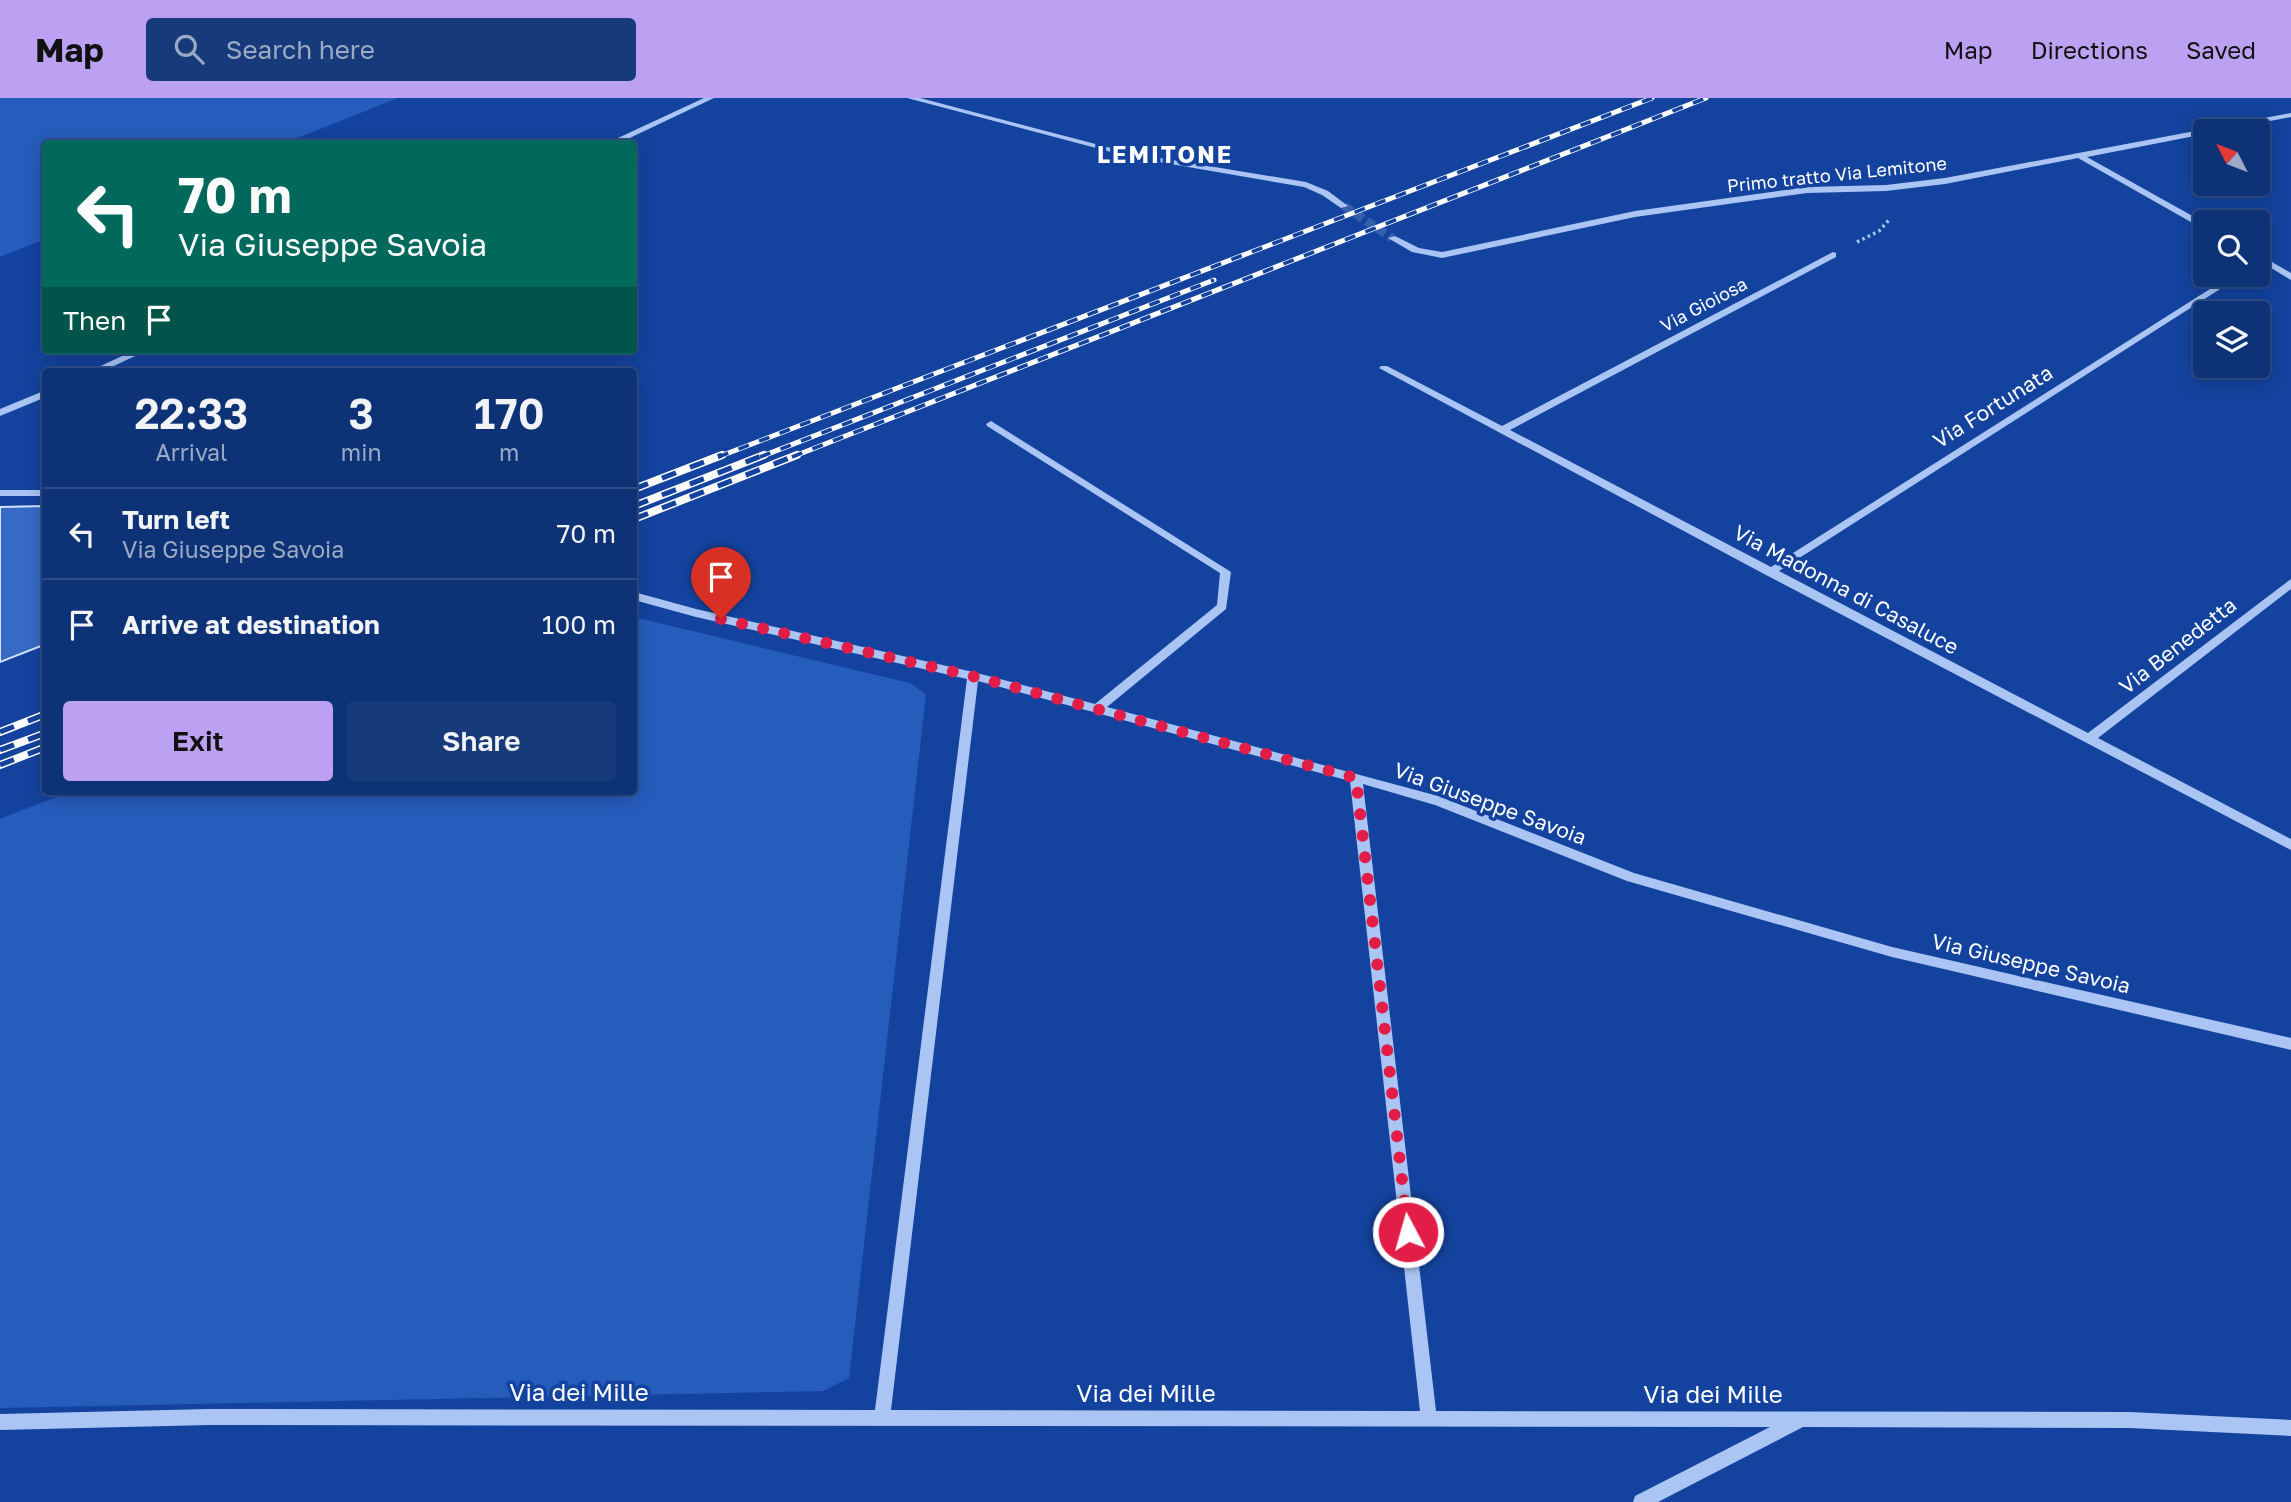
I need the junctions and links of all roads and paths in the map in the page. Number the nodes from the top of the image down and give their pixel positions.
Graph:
1 (710, 98) edge
2 (911, 98) edge
3 (2291, 115) edge
4 (2270, 119) edge
5 (2193, 134) edge
6 (619, 140) edge
7 (2081, 157) junction
8 (1886, 188) junction
9 (1344, 206) tunnel mouth
10 (2193, 220) edge
11 (1392, 238) tunnel mouth
12 (1833, 255) joint
13 (2270, 266) edge
14 (2291, 277) edge
15 (2219, 287) edge
16 (134, 354) edge
17 (102, 368) edge
18 (1384, 368) dead end
19 (42, 395) edge
20 (0, 413) edge
21 (991, 424) dead end
22 (1502, 430) junction
23 (0, 493) edge
24 (42, 493) edge
25 (1770, 572) junction
26 (2291, 583) edge
27 (637, 597) edge
28 (972, 676) junction
29 (1097, 709) junction
30 (2089, 739) junction
31 (1356, 778) junction
32 (2291, 845) edge
33 (2291, 1044) edge
34 (882, 1418) junction
35 (1429, 1419) junction
36 (1802, 1419) junction
37 (0, 1422) edge
38 (2291, 1428) edge
39 (1642, 1502) edge

1 - 6 street
2 - 9 street
3 - 4 street, Primo tratto Via Lemitone
5 - 7 street, Primo tratto Via Lemitone
7 - 8 street, Primo tratto Via Lemitone
7 - 10 street
8 - 11 street, Primo tratto Via Lemitone
8 - 12 path
12 - 22 street, Via Gioiosa
13 - 14 street
15 - 25 street, Via Fortunata
16 - 17 street
18 - 22 street, Via Madonna di Casaluce
19 - 20 street
21 - 29 street
22 - 25 street, Via Madonna di Casaluce
23 - 24 street
25 - 30 street, Via Madonna di Casaluce
26 - 30 street, Via Benedetta
27 - 28 street, Via Giuseppe Savoia
28 - 29 street, Via Giuseppe Savoia
28 - 34 street
29 - 31 street, Via Giuseppe Savoia
30 - 32 street, Via Madonna di Casaluce
31 - 33 street, Via Giuseppe Savoia
31 - 35 street
34 - 35 street, Via dei Mille
34 - 37 street, Via dei Mille
35 - 36 street, Via dei Mille
36 - 38 street, Via dei Mille
36 - 39 street

